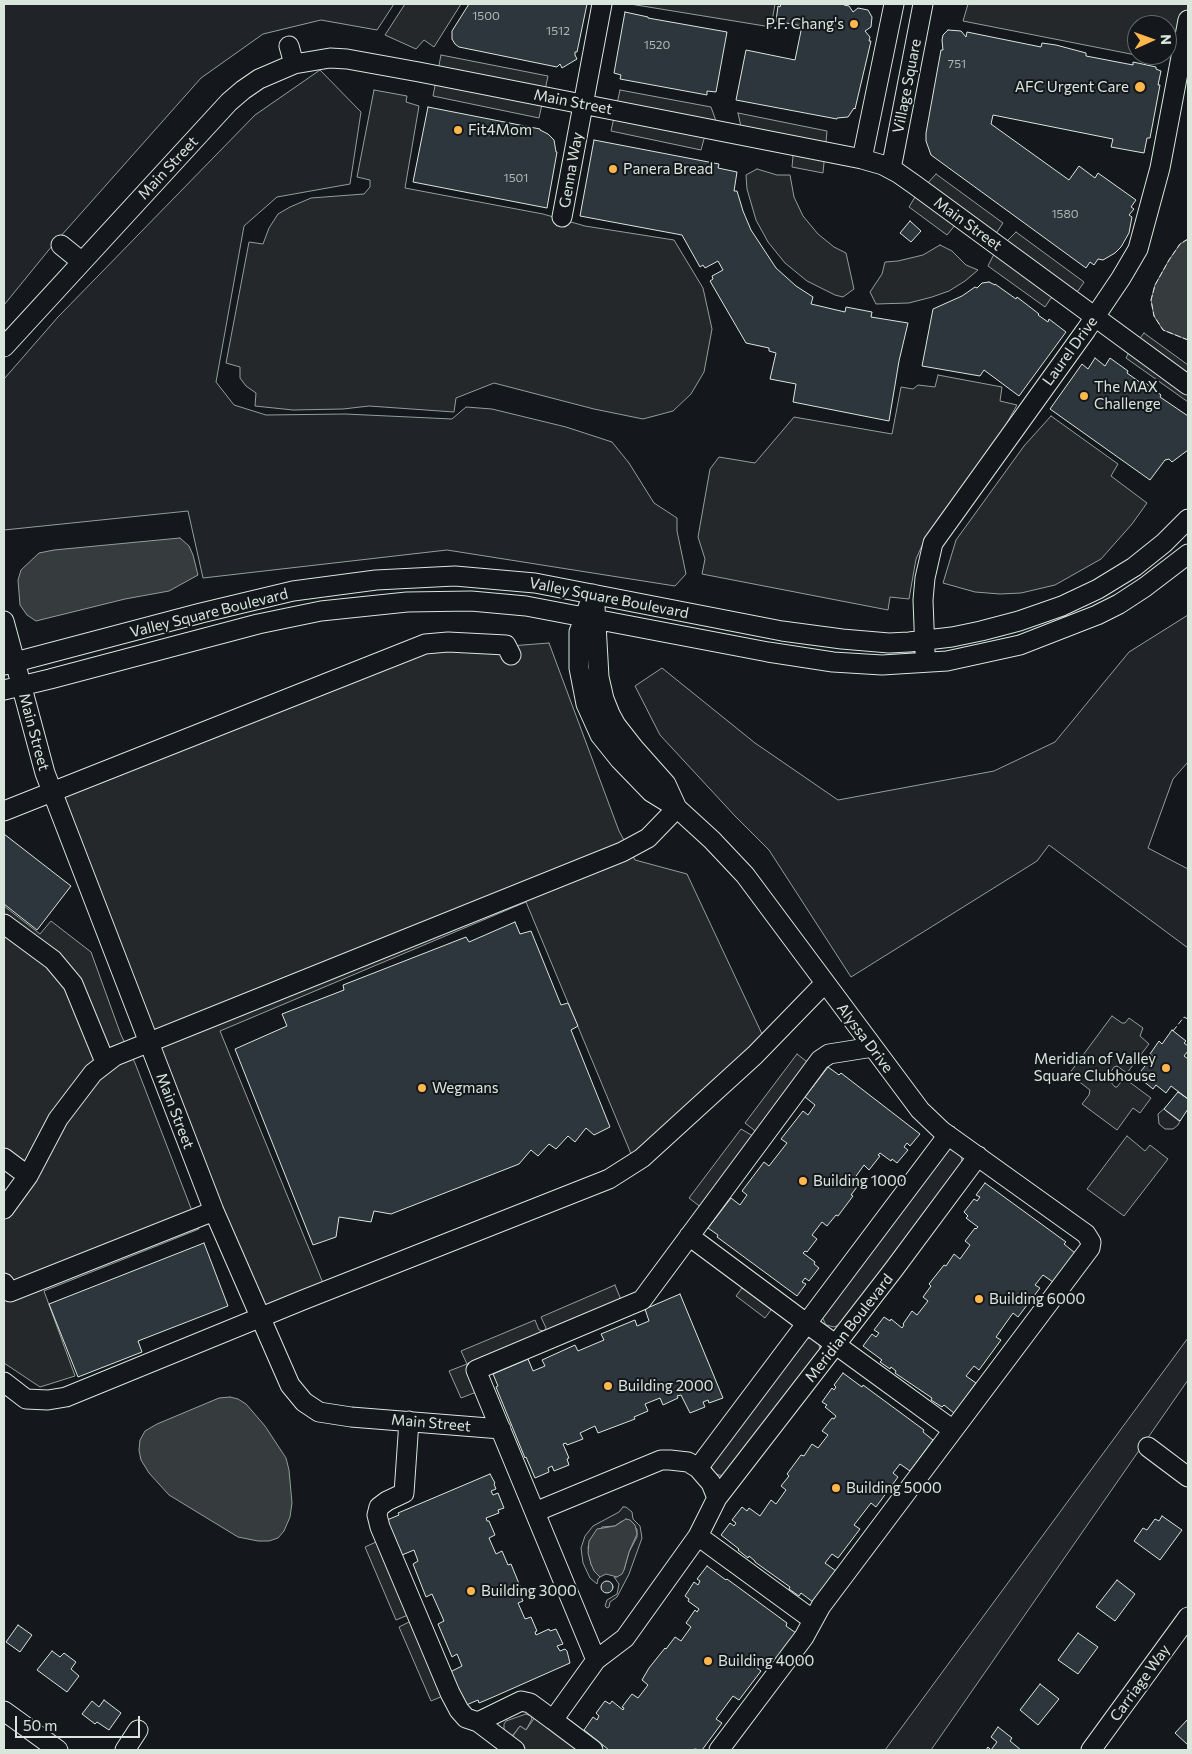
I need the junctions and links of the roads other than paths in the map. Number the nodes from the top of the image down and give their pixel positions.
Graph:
1 (602, 4) edge
2 (894, 4) edge
3 (922, 4) edge
4 (1188, 20) edge
5 (1183, 78) edge
6 (583, 104) junction
7 (862, 159) junction
8 (891, 169) junction
9 (562, 217) dead end
10 (61, 245) dead end
11 (82, 262) junction
12 (1095, 317) junction
13 (4, 347) edge
14 (1188, 385) edge
15 (1188, 519) edge
16 (1188, 554) edge
17 (593, 594) junction
18 (590, 618) junction
19 (4, 621) edge
20 (924, 640) junction
21 (511, 655) dead end
22 (925, 663) junction
23 (9, 664) edge
24 (12, 688) edge
25 (52, 791) junction
26 (677, 808) junction
27 (4, 811) edge
28 (4, 924) edge
29 (824, 984) junction
30 (148, 1042) junction
31 (873, 1047) junction
32 (105, 1062) junction
33 (948, 1136) junction
34 (978, 1156) junction
35 (4, 1158) edge
36 (28, 1176) junction
37 (4, 1209) edge
38 (214, 1212) junction
39 (689, 1236) junction
40 (4, 1283) edge
41 (260, 1318) junction
42 (806, 1323) junction
43 (835, 1345) junction
44 (4, 1382) edge
45 (409, 1421) junction
46 (500, 1429) junction
47 (953, 1430) junction
48 (1148, 1447) dead end
49 (698, 1468) junction
50 (1188, 1477) edge
51 (718, 1498) junction
52 (535, 1512) junction
53 (698, 1536) junction
54 (1188, 1616) edge
55 (813, 1620) junction
56 (596, 1660) junction
57 (4, 1711) edge
58 (553, 1720) junction
59 (478, 1722) junction
60 (138, 1730) dead end
61 (1094, 1749) edge
62 (58, 1750) edge
63 (125, 1750) edge
64 (515, 1750) edge
65 (593, 1750) edge
66 (719, 1750) edge

1 - 6 street, Genna Way
2 - 7 street, Village Square
3 - 8 street, Village Square
4 - 5 street, Laurel Drive
5 - 12 street, Laurel Drive
6 - 7 street, Main Street
6 - 9 street, Genna Way
6 - 11 street, Main Street
7 - 8 street, Main Street
8 - 12 street, Main Street
10 - 11 street
11 - 13 street, Main Street
12 - 14 street, Main Street
12 - 20 street, Laurel Drive
15 - 20 street, Valley Square Boulevard
16 - 22 street, Valley Square Boulevard
17 - 18 street, Alyssa Drive
17 - 20 street, Valley Square Boulevard
17 - 23 street, Valley Square Boulevard
18 - 22 street, Valley Square Boulevard
18 - 24 street, Valley Square Boulevard
18 - 26 street, Alyssa Drive
19 - 23 street, Main Street
20 - 22 street, Laurel Drive
21 - 25 street
23 - 24 street, Main Street
24 - 25 street, Main Street
25 - 27 street
25 - 30 street, Main Street
26 - 29 street, Alyssa Drive
26 - 30 street
28 - 32 street
29 - 31 street, Alyssa Drive
29 - 41 street
30 - 32 street
30 - 38 street, Main Street
31 - 33 street, Alyssa Drive
31 - 39 street
32 - 36 street
33 - 34 street, Alyssa Drive
33 - 42 street
34 - 43 street, Meridian Boulevard
34 - 47 street, Alyssa Drive
35 - 36 street
36 - 37 street
38 - 40 street
38 - 41 street, Main Street
39 - 42 street
39 - 46 street
41 - 44 street
41 - 45 street, Main Street
42 - 43 street
42 - 49 street
43 - 47 street
43 - 51 street, Meridian Boulevard
45 - 46 street, Main Street
45 - 59 street
46 - 52 street
47 - 55 street
48 - 50 street
49 - 51 street
49 - 52 street
51 - 53 street, Meridian Boulevard
52 - 56 street
53 - 55 street
53 - 56 street, Meridian Boulevard
54 - 61 street, Carriage Way
55 - 66 street
56 - 58 street, Meridian Boulevard
57 - 62 street
58 - 59 street
58 - 65 street
59 - 64 street
60 - 63 street

